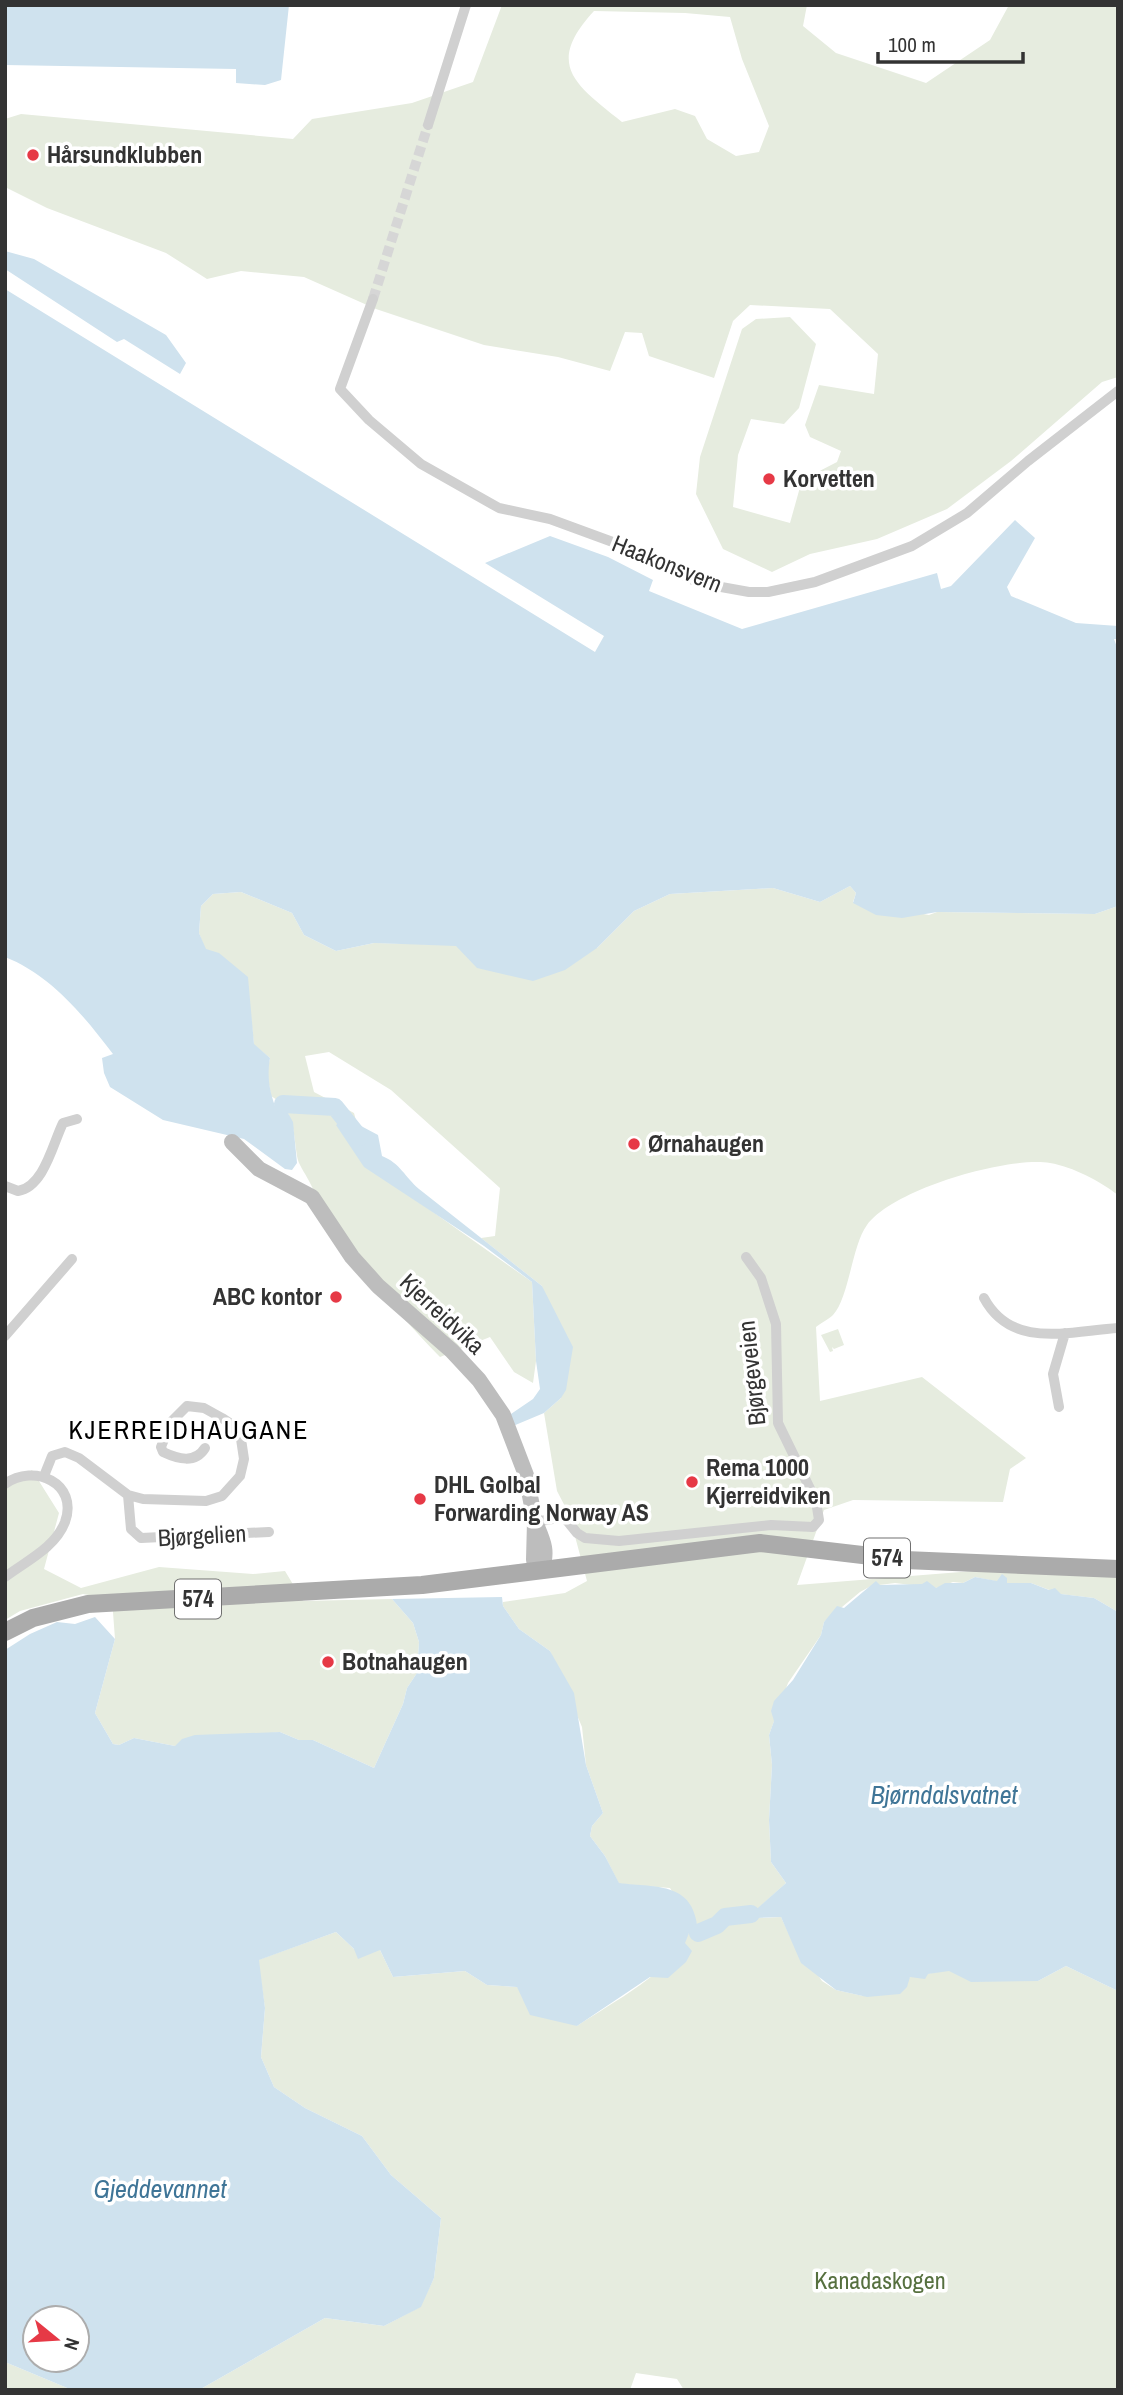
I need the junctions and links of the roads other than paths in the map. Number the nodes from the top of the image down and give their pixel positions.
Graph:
1 (466, 5) edge
2 (428, 125) tunnel mouth
3 (373, 299) tunnel mouth
4 (1118, 391) edge
5 (77, 1119) dead end
6 (232, 1142) dead end
7 (5, 1186) edge
8 (746, 1257) dead end
9 (72, 1259) dead end
10 (985, 1298) dead end
11 (1118, 1328) edge
12 (1065, 1333) junction
13 (5, 1336) edge
14 (1059, 1407) dead end
15 (205, 1448) dead end
16 (44, 1476) junction
17 (5, 1484) edge
18 (128, 1495) junction
19 (535, 1522) junction
20 (269, 1532) dead end
21 (540, 1562) junction
22 (1118, 1569) edge
23 (5, 1577) edge
24 (5, 1632) edge

1 - 2 street
3 - 4 street, Haakonsvern
5 - 7 street
6 - 19 street, Kjerreidvika
8 - 19 street, Bjørgeveien
9 - 13 street
10 - 12 street
11 - 12 street
12 - 14 street
15 - 18 street, Bjørgelien
16 - 17 street
16 - 18 street, Bjørgelien
16 - 23 street
18 - 20 street, Bjørgelien
19 - 21 street, Kjerreidvika
21 - 22 main road, 574
21 - 24 main road, 574

